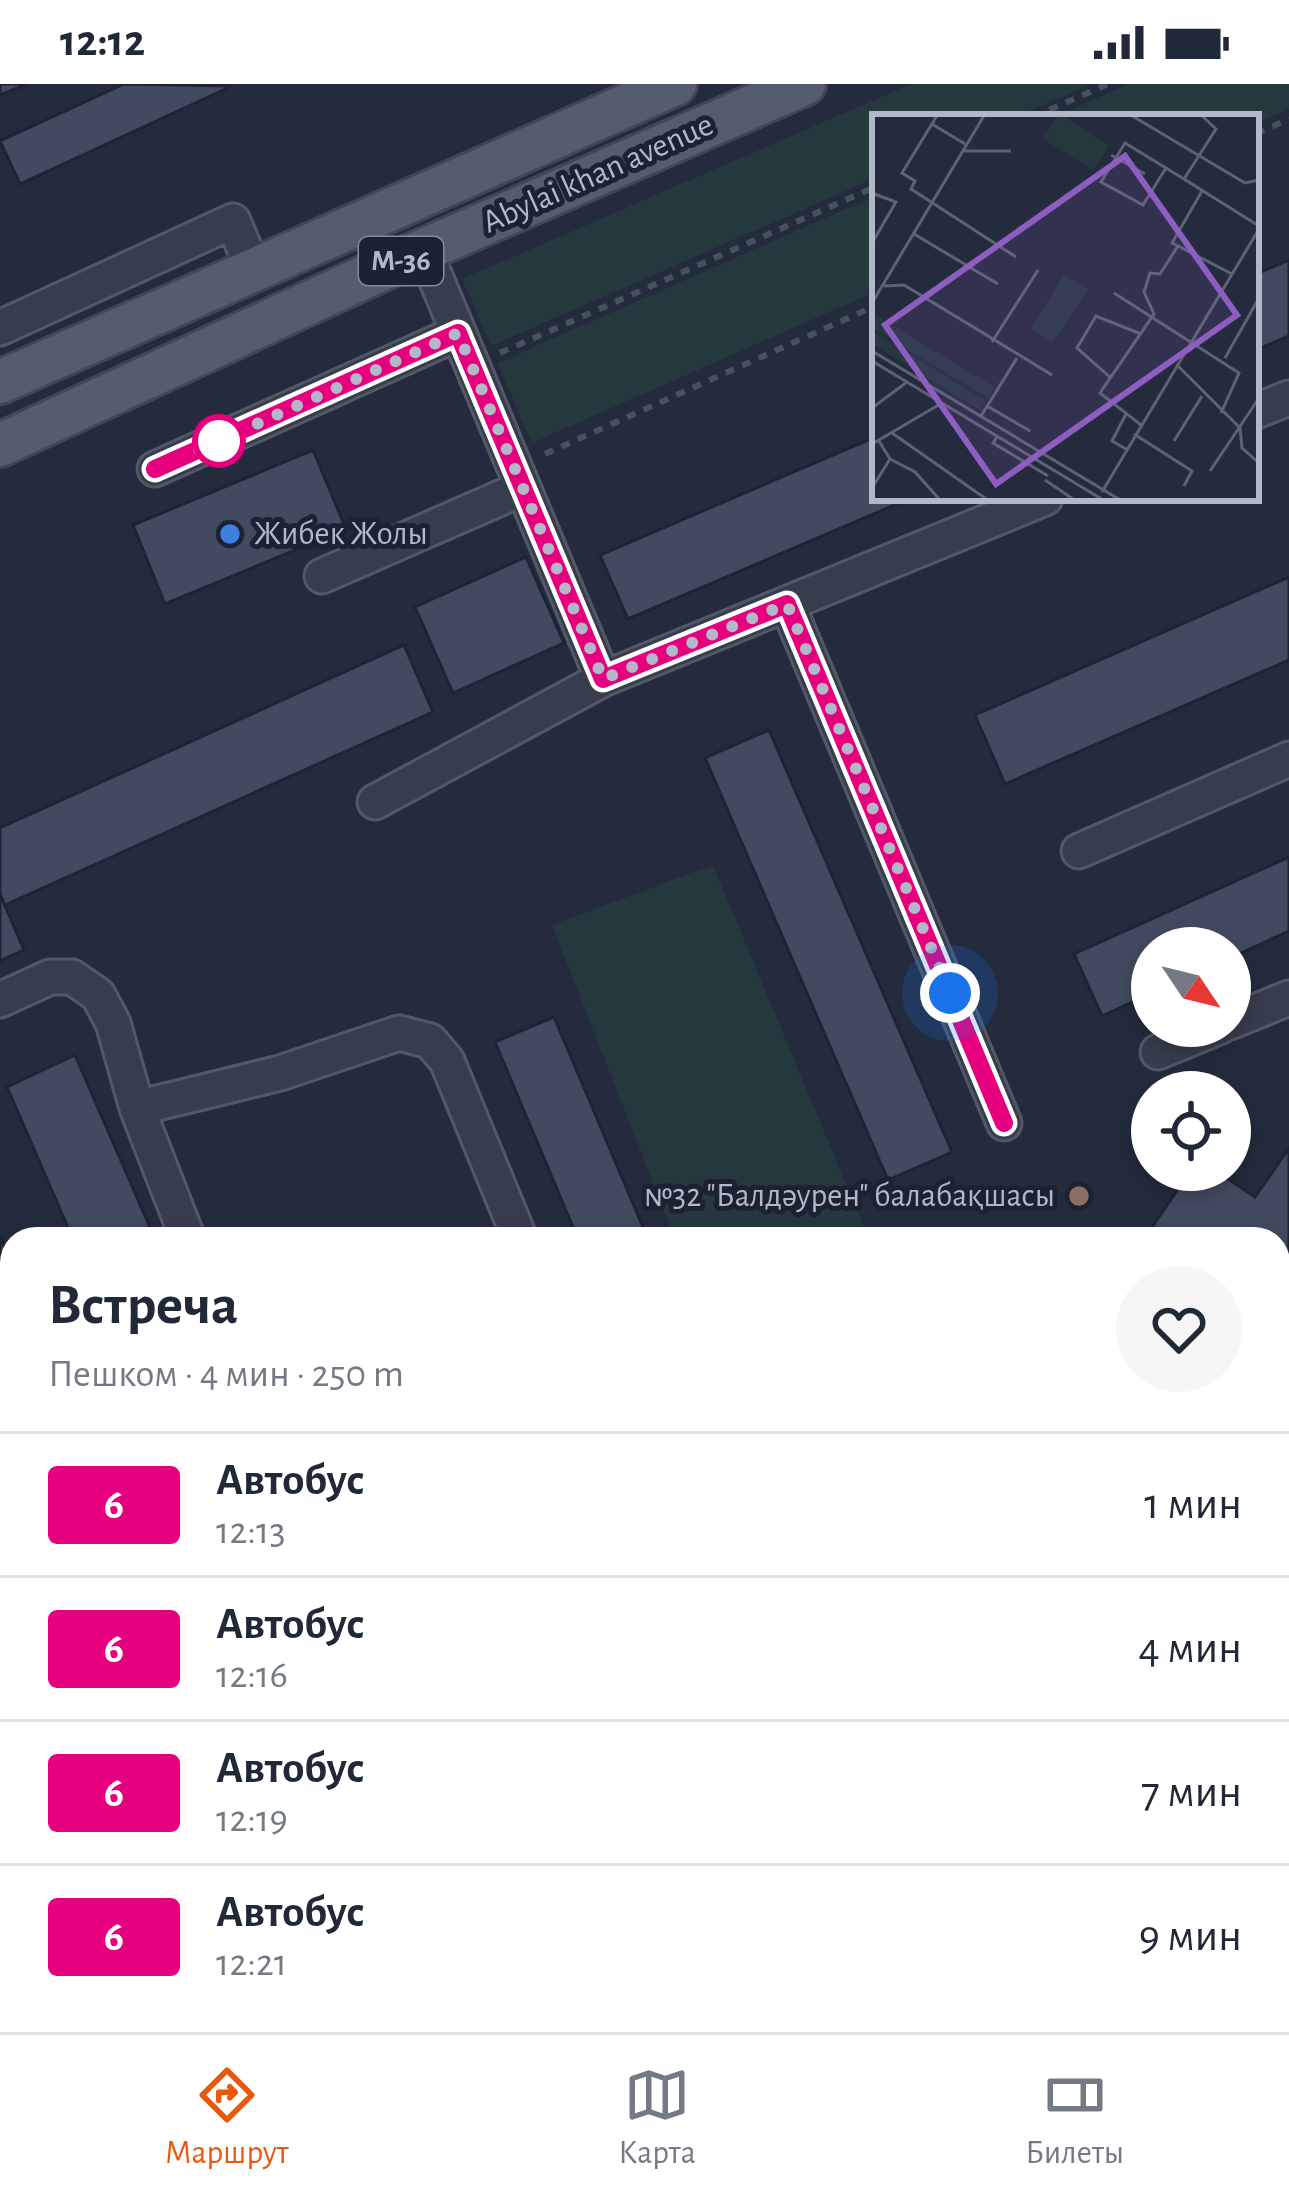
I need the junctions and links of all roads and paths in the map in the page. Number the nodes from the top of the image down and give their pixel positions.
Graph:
1 (804, 84) edge
2 (1108, 84) edge
3 (655, 89) edge
4 (1040, 114) edge
5 (1289, 119) edge
6 (1259, 133) edge
7 (872, 188) edge
8 (424, 250) junction
9 (253, 268) junction
10 (872, 307) edge
11 (0, 328) edge
12 (458, 333) junction
13 (472, 365) junction
14 (0, 382) edge
15 (1289, 398) edge
16 (1259, 410) edge
17 (0, 445) edge
18 (155, 469) dead end
19 (519, 478) junction
20 (1038, 501) edge
21 (322, 577) dead end
22 (787, 604) junction
23 (603, 679) junction
24 (1289, 759) edge
25 (375, 802) dead end
26 (1079, 851) dead end
27 (1289, 998) edge
28 (0, 1000) edge
29 (1251, 1013) edge
30 (1170, 1047) edge
31 (1158, 1052) dead end
32 (137, 1108) junction
33 (1004, 1123) dead end
34 (183, 1227) edge
35 (515, 1227) edge

1 - 8 main road, Abylai khan avenue / M-36
2 - 4 path
3 - 9 main road, Abylai khan avenue / M-36
5 - 6 path
7 - 13 path
8 - 12 street
8 - 17 main road, Abylai khan avenue / M-36
9 - 11 street
9 - 14 main road, Abylai khan avenue / M-36
10 - 19 path
12 - 13 street
12 - 18 street
13 - 19 street
15 - 16 street
19 - 21 street
19 - 23 street
20 - 22 street
22 - 23 street
22 - 33 street
23 - 25 street
24 - 26 street
27 - 29 street
28 - 32 street
30 - 31 street
32 - 34 street
32 - 35 street

